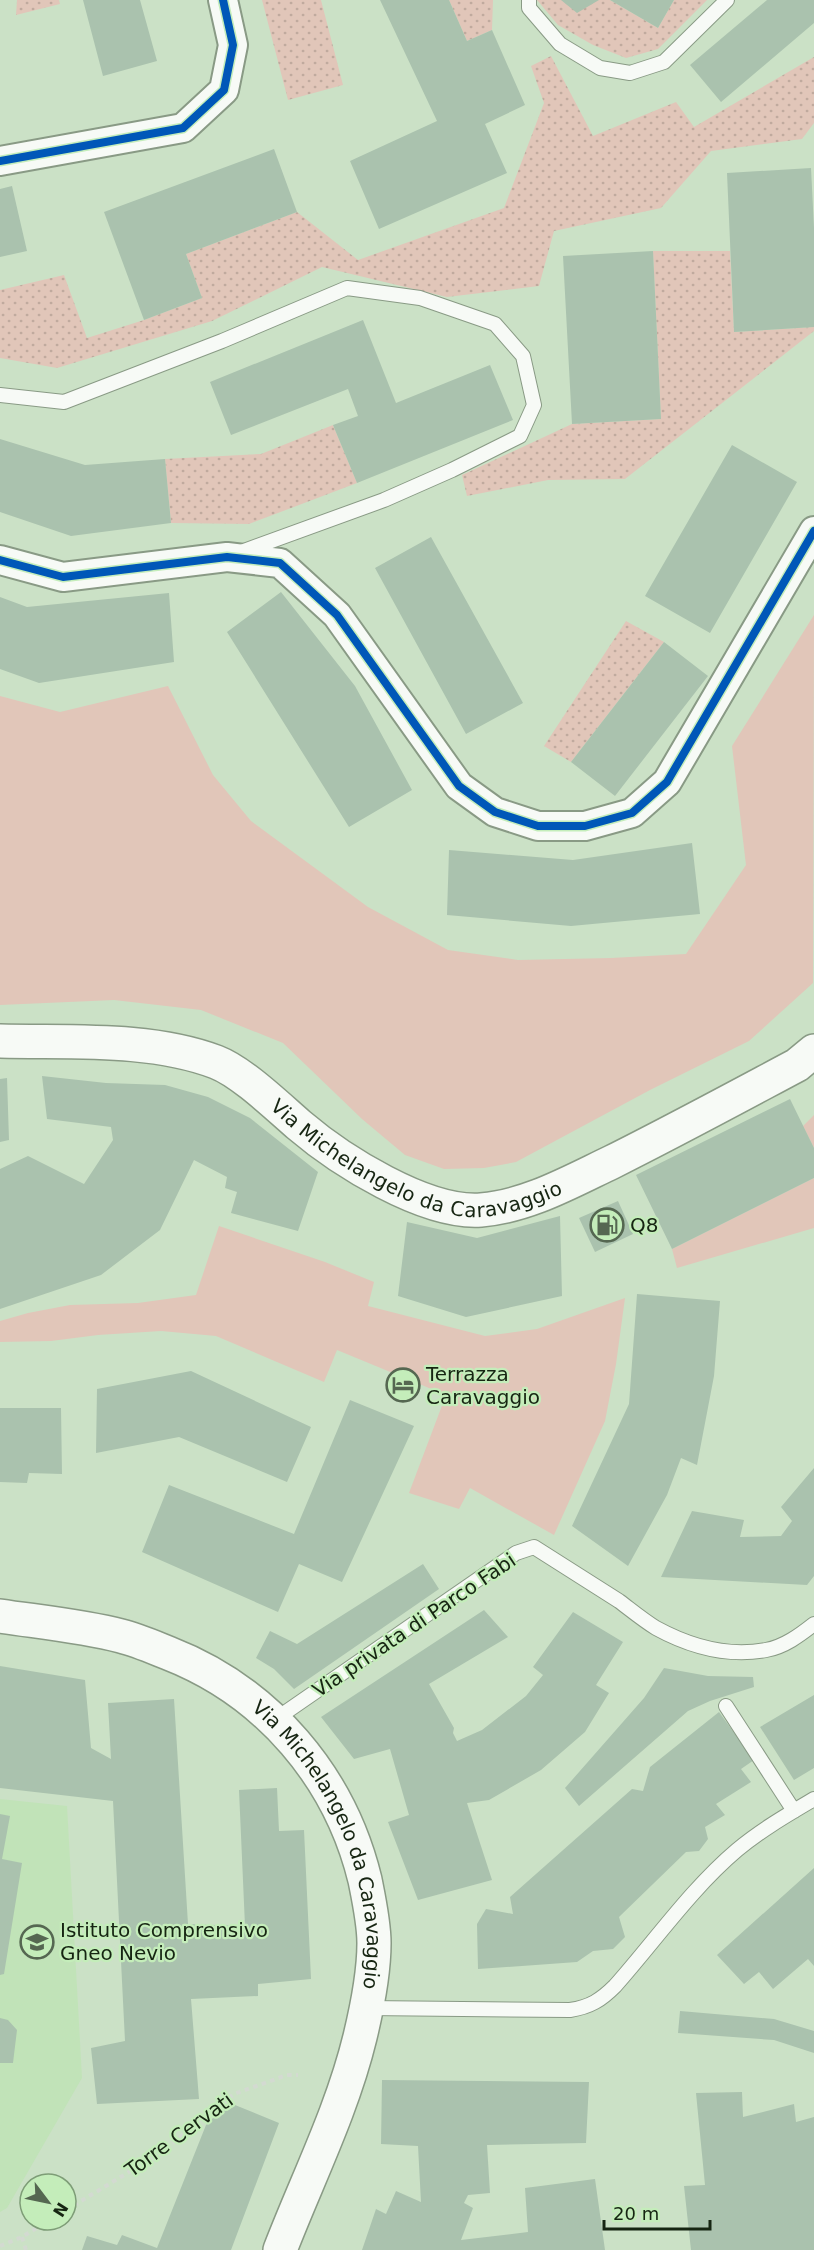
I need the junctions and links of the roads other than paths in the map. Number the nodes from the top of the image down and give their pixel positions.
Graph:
1 (223, 0) edge
2 (529, 0) edge
3 (727, 0) edge
4 (0, 161) edge
5 (0, 394) edge
6 (814, 531) edge
7 (227, 557) junction
8 (0, 560) edge
9 (0, 1041) edge
10 (814, 1051) edge
11 (0, 1616) edge
12 (814, 1624) edge
13 (726, 1706) dead end
14 (273, 1721) junction
15 (814, 1799) edge
16 (794, 1811) junction
17 (365, 2008) junction
18 (280, 2250) edge

1 - 4 street
2 - 3 lane
5 - 7 lane
6 - 7 street
7 - 8 street
9 - 10 main road, Via Michelangelo da Caravaggio
11 - 14 main road, Via Michelangelo da Caravaggio
12 - 14 lane, Via privata di Parco Fabi
13 - 16 lane
14 - 17 main road, Via Michelangelo da Caravaggio
15 - 16 lane
16 - 17 lane
17 - 18 main road, Via Michelangelo da Caravaggio

